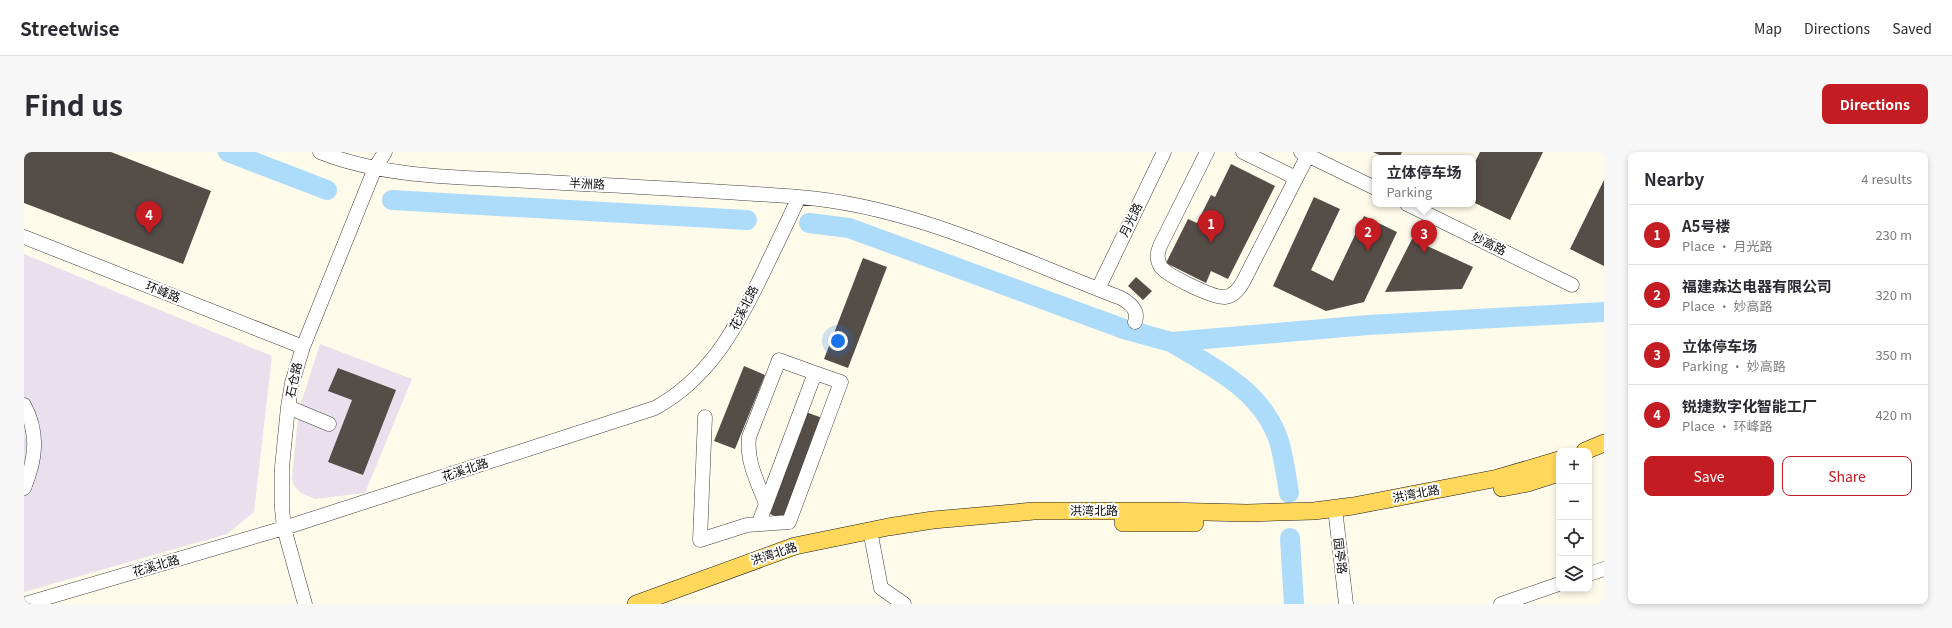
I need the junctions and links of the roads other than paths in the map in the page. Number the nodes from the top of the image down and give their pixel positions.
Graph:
1 (320, 152) edge
2 (378, 152) edge
3 (385, 152) edge
4 (1164, 152) edge
5 (1207, 152) edge
6 (1243, 152) edge
7 (1304, 154) edge
8 (375, 168) junction
9 (1296, 178) junction
10 (1372, 187) edge
11 (800, 197) junction
12 (1413, 207) edge
13 (24, 236) edge
14 (1572, 285) dead end
15 (1098, 289) junction
16 (1135, 322) dead end
17 (303, 347) junction
18 (815, 373) junction
19 (24, 405) edge
20 (288, 407) junction
21 (705, 417) dead end
22 (329, 424) dead end
23 (1604, 443) edge
24 (1592, 448) edge
25 (1604, 454) edge
26 (1592, 459) edge
27 (1556, 461) edge
28 (1556, 474) edge
29 (24, 488) edge
30 (766, 504) junction
31 (1335, 514) junction
32 (759, 523) junction
33 (284, 528) junction
34 (870, 534) junction
35 (1604, 569) edge
36 (1592, 573) edge
37 (1556, 586) edge
38 (1534, 599) edge
39 (25, 604) edge
40 (305, 604) edge
41 (636, 604) edge
42 (669, 604) edge
43 (904, 604) edge
44 (1346, 604) edge
45 (1501, 604) edge

1 - 8 street, 半洲路
2 - 8 street, 石仓路
3 - 8 street, 石仓路
4 - 15 street, 月光路
5 - 9 street
6 - 9 street
7 - 9 street
7 - 10 street
8 - 11 street, 半洲路
8 - 17 street, 石仓路
11 - 15 street, 半洲路
11 - 33 street, 花溪北路
12 - 14 street, 妙高路
13 - 17 street, 环峰路
15 - 16 street, 半洲路
17 - 20 street, 石仓路
18 - 30 street
18 - 30 street
18 - 32 street
19 - 29 street
20 - 22 street
20 - 33 street, 石仓路
21 - 32 street
23 - 24 main road
25 - 26 main road
27 - 31 main road, 洪湾北路
28 - 31 main road, 洪湾北路
30 - 32 street
31 - 34 main road, 洪湾北路
31 - 44 street, 园亭路
33 - 39 street, 花溪北路
33 - 40 street, 石仓路
34 - 41 main road, 洪湾北路
34 - 42 main road, 洪湾北路
34 - 43 street
35 - 36 street
37 - 38 street
38 - 45 street

